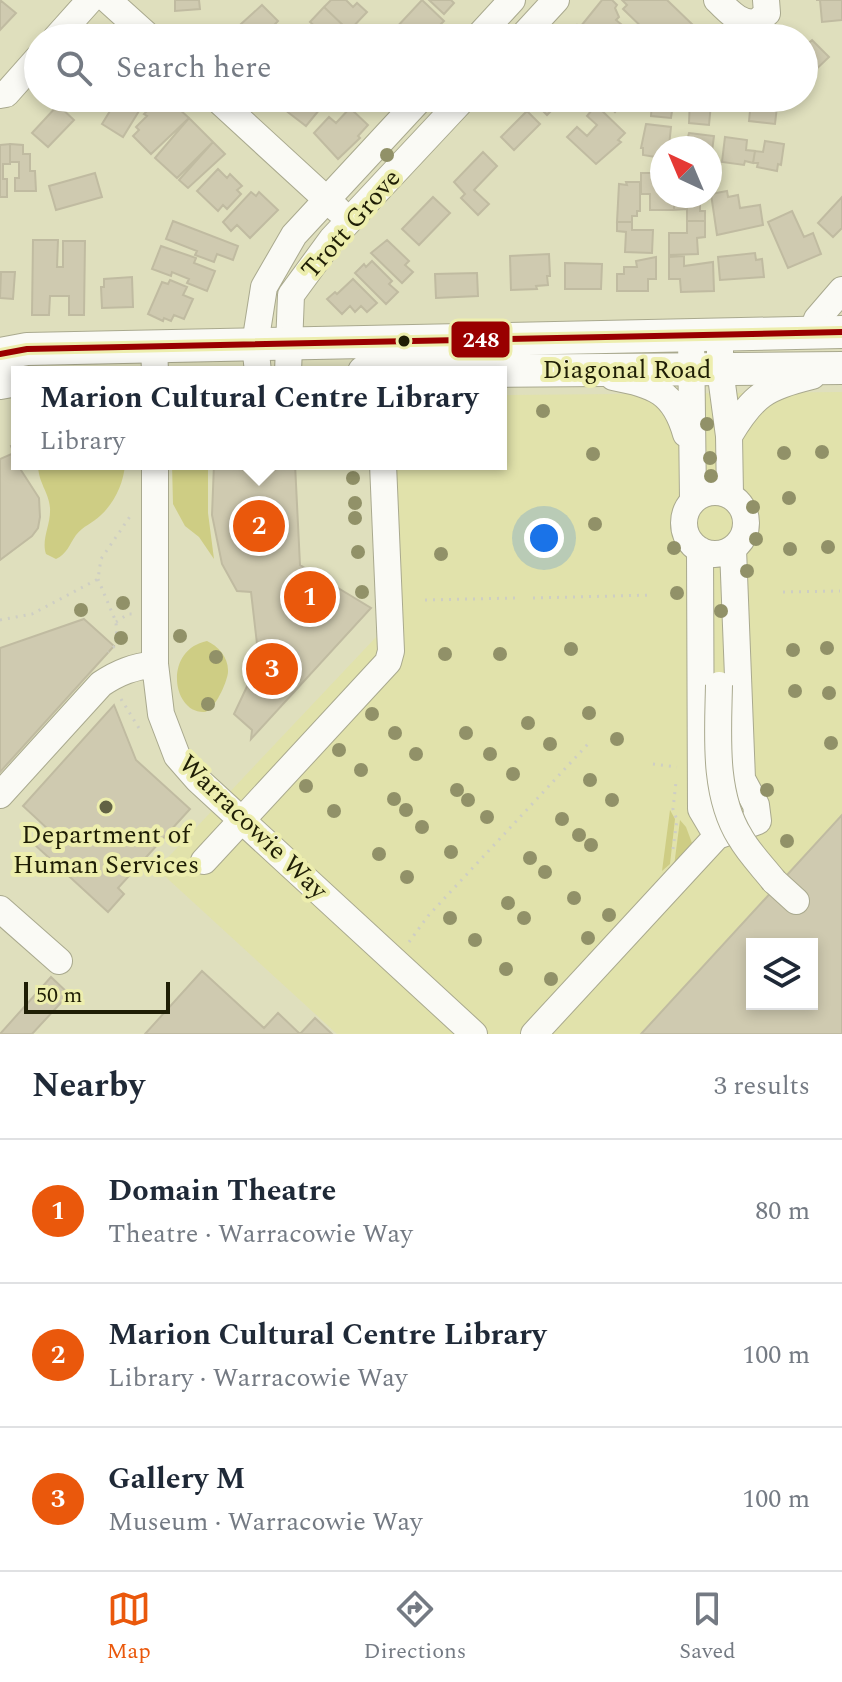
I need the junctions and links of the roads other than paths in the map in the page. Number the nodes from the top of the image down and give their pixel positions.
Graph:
1 (90, 0) edge
2 (108, 0) edge
3 (512, 0) edge
4 (556, 0) edge
5 (717, 0) edge
6 (766, 0) edge
7 (69, 24) edge
8 (135, 24) edge
9 (490, 24) edge
10 (534, 24) edge
11 (24, 74) edge
12 (0, 95) edge
13 (231, 112) edge
14 (408, 112) edge
15 (451, 112) edge
16 (327, 200) junction
17 (350, 221) junction
18 (842, 290) edge
19 (827, 332) edge
20 (706, 334) junction
21 (0, 354) edge
22 (289, 357) edge
23 (257, 358) edge
24 (154, 359) edge
25 (842, 368) edge
26 (706, 369) junction
27 (583, 370) junction
28 (507, 371) edge
29 (729, 436) junction
30 (693, 456) junction
31 (155, 470) edge
32 (383, 470) edge
33 (730, 495) junction
34 (693, 500) junction
35 (733, 549) junction
36 (700, 550) junction
37 (734, 600) junction
38 (700, 608) junction
39 (155, 664) junction
40 (719, 685) junction
41 (0, 795) edge
42 (242, 821) junction
43 (717, 836) junction
44 (204, 861) dead end
45 (796, 901) dead end
46 (0, 909) edge
47 (59, 961) dead end
48 (474, 1034) edge
49 (534, 1034) edge

1 - 7 street
2 - 8 street
3 - 9 street
4 - 10 street
5 - 6 street
11 - 12 street
13 - 16 street
14 - 16 street, Trott Grove
15 - 17 street, Trott Grove
16 - 17 street
16 - 23 street, Trott Grove
17 - 22 street, Trott Grove
18 - 19 street
19 - 20 main road, Diagonal Road
20 - 22 main road, Diagonal Road
20 - 26 street
21 - 24 main road, Diagonal Road
22 - 23 main road, Diagonal Road
23 - 24 main road, Diagonal Road
25 - 26 main road, Diagonal Road
25 - 29 street
26 - 27 main road, Diagonal Road
26 - 29 street
26 - 30 street
27 - 28 main road, Diagonal Road
27 - 30 street
29 - 33 street
30 - 34 street
31 - 39 street, Warracowie Way
32 - 42 street
33 - 34 street
33 - 35 street
34 - 36 street
35 - 36 street
35 - 37 street
36 - 38 street
37 - 40 street
37 - 43 street
38 - 40 street
38 - 43 street
39 - 41 street
39 - 42 street, Warracowie Way
40 - 45 street, bridge
42 - 44 street
42 - 48 street, Warracowie Way
43 - 49 street
46 - 47 street

